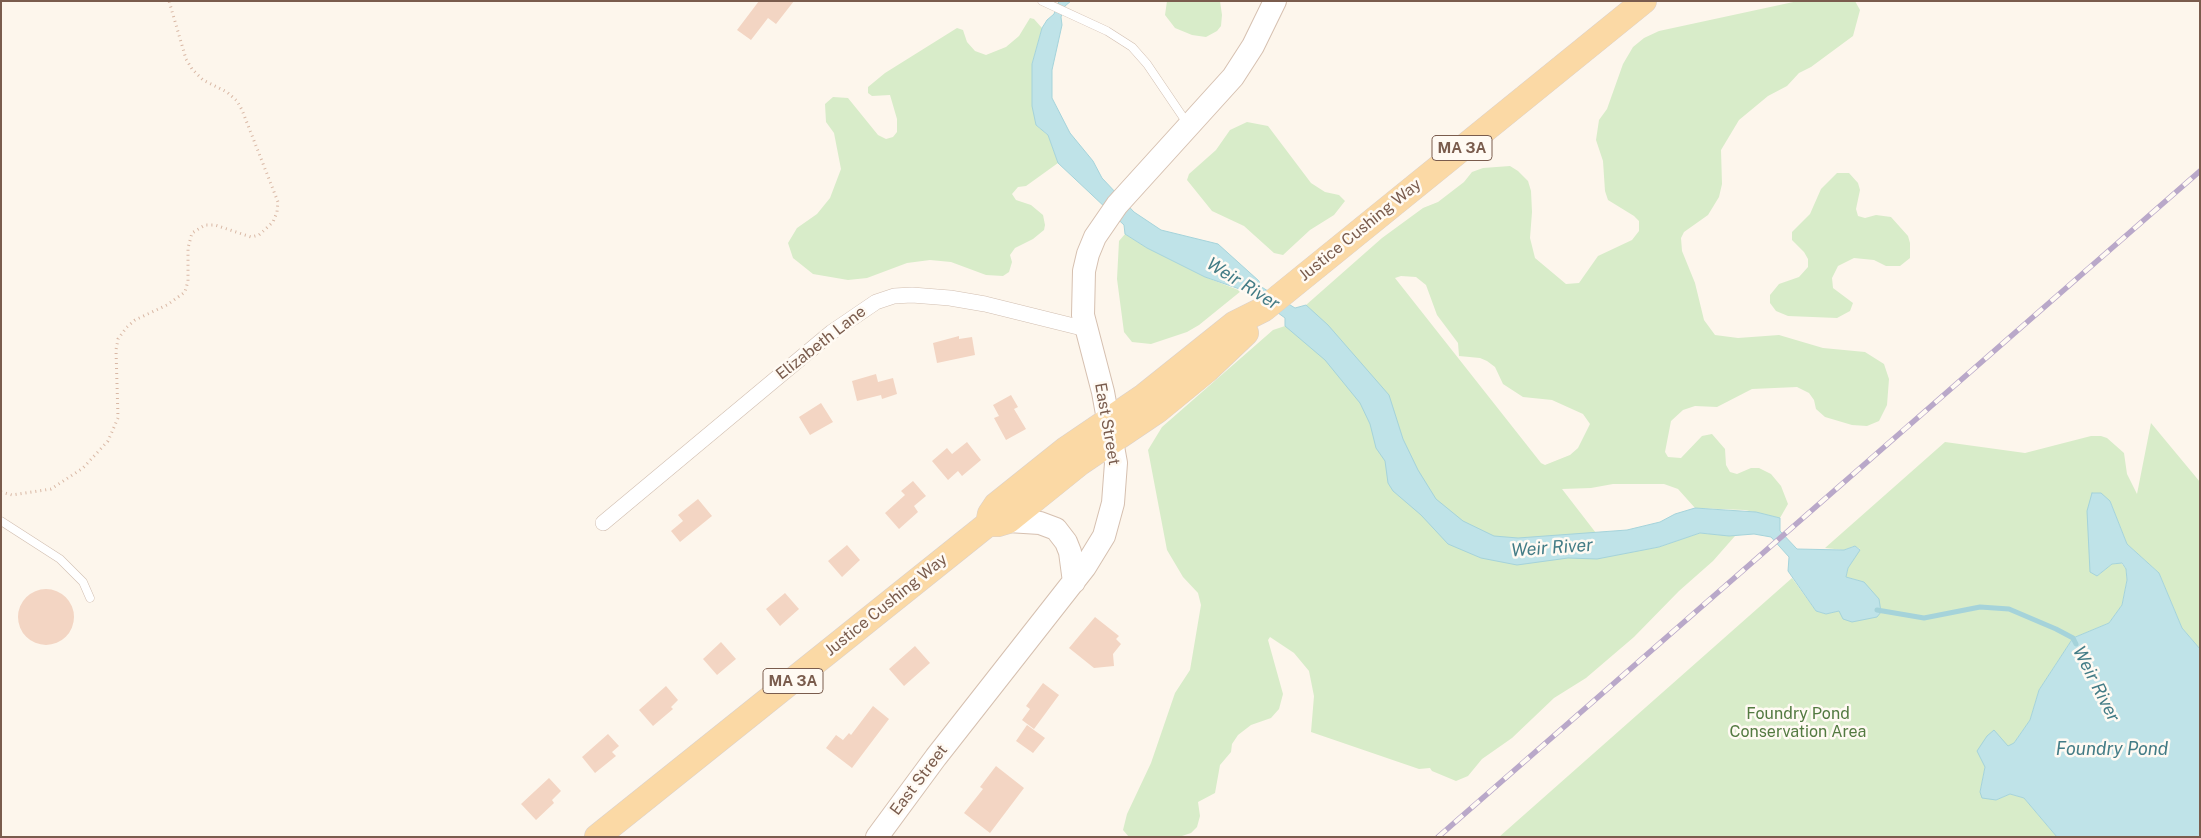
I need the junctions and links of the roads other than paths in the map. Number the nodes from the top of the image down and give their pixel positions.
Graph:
1 (1042, 1) edge
2 (1275, 1) edge
3 (1644, 1) edge
4 (1190, 127) junction
5 (1086, 329) junction
6 (1111, 430) junction
7 (1, 521) edge
8 (998, 522) junction
9 (602, 523) dead end
10 (1074, 582) junction
11 (90, 598) dead end
12 (597, 837) edge
13 (877, 837) edge

1 - 4 lane
2 - 4 main road, East Street
3 - 6 main road, Justice Cushing Way / MA 3A
4 - 5 main road, East Street
5 - 6 main road, East Street
5 - 9 street, Elizabeth Lane
6 - 8 main road, Justice Cushing Way / MA 3A
6 - 10 main road, East Street
7 - 11 lane
8 - 10 main road
8 - 12 main road, Justice Cushing Way / MA 3A
10 - 13 main road, East Street

